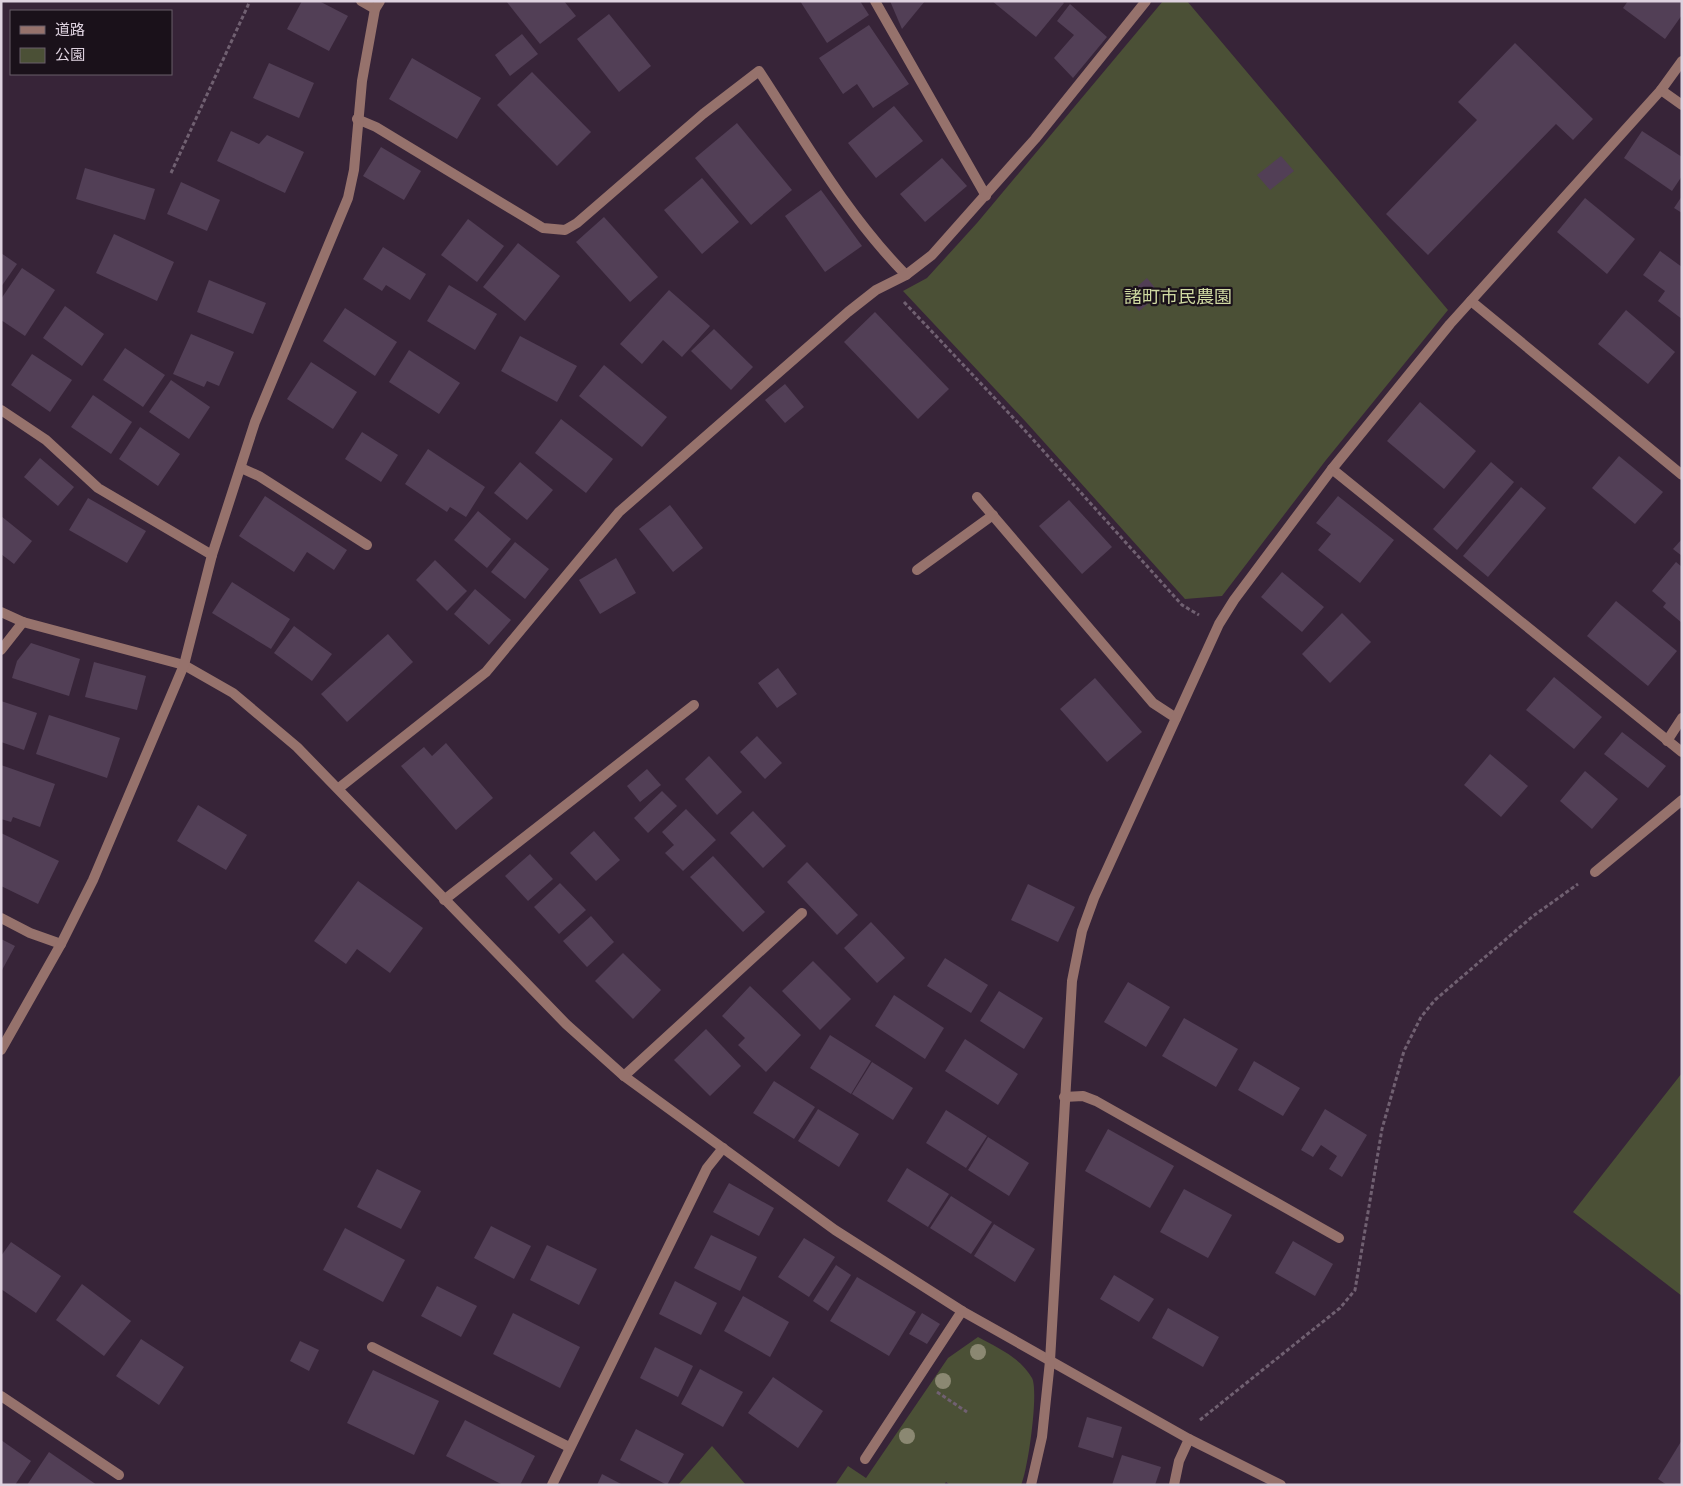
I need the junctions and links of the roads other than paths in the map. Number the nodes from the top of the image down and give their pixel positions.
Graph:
1 (361, 1) edge
2 (875, 1) edge
3 (1146, 1) edge
4 (377, 5) edge
5 (1682, 61) edge
6 (1661, 90) junction
7 (1682, 105) edge
8 (357, 119) junction
9 (986, 196) junction
10 (906, 275) junction
11 (1471, 301) junction
12 (1, 410) edge
13 (241, 468) junction
14 (1332, 469) junction
15 (1682, 475) edge
16 (976, 497) dead end
17 (993, 515) junction
18 (367, 545) dead end
19 (212, 555) junction
20 (917, 570) dead end
21 (1, 612) edge
22 (23, 622) junction
23 (1, 650) edge
24 (184, 665) junction
25 (694, 704) dead end
26 (1176, 718) junction
27 (1682, 718) edge
28 (1667, 741) junction
29 (1682, 752) edge
30 (339, 788) junction
31 (1682, 800) edge
32 (1595, 872) road end
33 (444, 900) junction
34 (802, 913) dead end
35 (1, 918) edge
36 (61, 944) junction
37 (1, 1050) edge
38 (624, 1076) junction
39 (1064, 1097) junction
40 (723, 1148) junction
41 (1339, 1238) dead end
42 (962, 1311) junction
43 (372, 1347) dead end
44 (1050, 1361) junction
45 (1, 1396) edge
46 (1190, 1438) junction
47 (570, 1447) junction
48 (865, 1459) dead end
49 (120, 1475) dead end
50 (552, 1485) edge
51 (1031, 1485) edge
52 (1174, 1485) edge
53 (1282, 1485) edge

1 - 4 street
2 - 9 street
3 - 9 street
4 - 8 street
5 - 6 street
6 - 7 street
6 - 11 street
8 - 10 street
8 - 13 street
9 - 10 street
10 - 30 street
11 - 14 street
11 - 15 street
12 - 19 street
13 - 18 street
13 - 19 street
14 - 26 street
14 - 28 street
16 - 17 street
17 - 20 street
17 - 26 street
19 - 24 street
21 - 22 street
22 - 23 street
22 - 24 street
24 - 30 street
24 - 36 street
25 - 33 street
26 - 39 street
27 - 28 street
28 - 29 street
30 - 33 street
31 - 32 street
33 - 38 street
34 - 38 street
35 - 36 street
36 - 37 street
38 - 40 street
39 - 41 street
39 - 44 street
40 - 42 street
40 - 47 street
42 - 44 street
42 - 48 street
43 - 47 street
44 - 46 street
44 - 51 street
45 - 49 street
46 - 52 street
46 - 53 street
47 - 50 street

